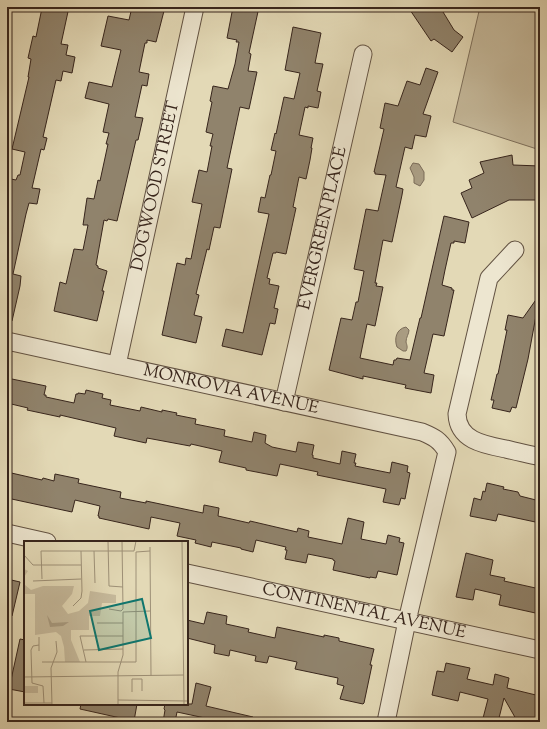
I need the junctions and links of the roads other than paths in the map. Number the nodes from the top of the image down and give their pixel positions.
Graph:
1 (195, 7) edge
2 (363, 54) dead end
3 (515, 250) dead end
4 (7, 341) edge
5 (117, 364) junction
6 (284, 402) junction
7 (540, 457) edge
8 (7, 533) edge
9 (43, 541) edge
10 (188, 573) edge
11 (407, 621) junction
12 (540, 650) edge
13 (386, 722) edge

1 - 5 street, DOGWOOD STREET
2 - 6 street, EVERGREEN PLACE
3 - 7 street
4 - 5 street, MONROVIA AVENUE
5 - 6 street, MONROVIA AVENUE
6 - 11 street, MONROVIA AVENUE
8 - 9 street
10 - 11 street, CONTINENTAL AVENUE
11 - 12 street, CONTINENTAL AVENUE
11 - 13 street

